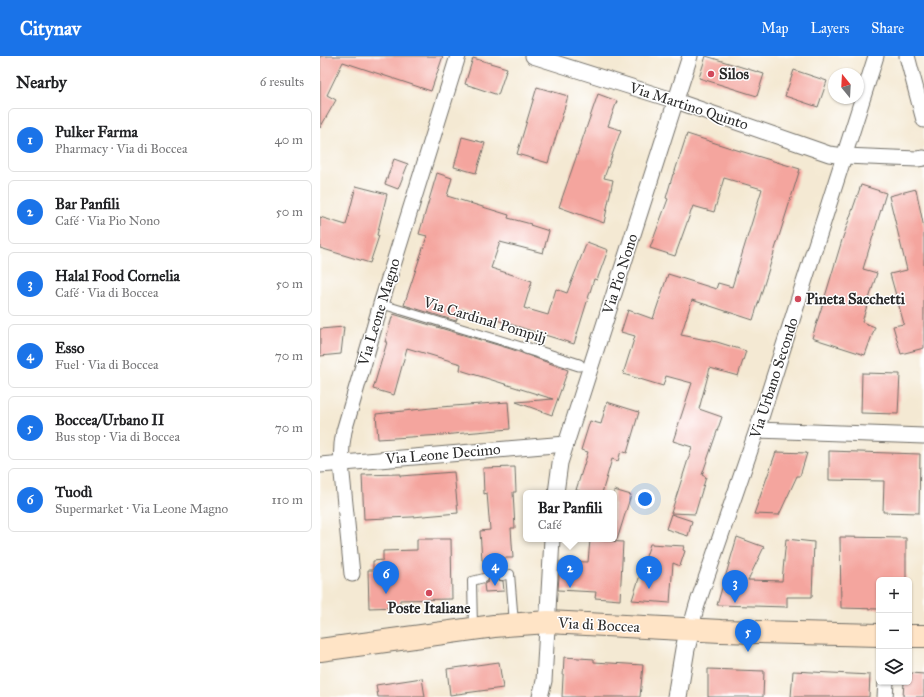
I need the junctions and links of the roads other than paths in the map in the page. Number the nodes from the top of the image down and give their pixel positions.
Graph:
1 (458, 56) edge
2 (533, 56) edge
3 (690, 56) edge
4 (876, 56) edge
5 (907, 56) edge
6 (676, 100) junction
7 (924, 120) edge
8 (845, 156) junction
9 (924, 158) edge
10 (381, 304) junction
11 (526, 348) joint
12 (579, 365) dead end
13 (757, 430) junction
14 (924, 436) edge
15 (566, 444) junction
16 (341, 464) junction
17 (320, 465) edge
18 (556, 490) edge
19 (552, 542) edge
20 (352, 574) dead end
21 (502, 576) dead end
22 (484, 578) dead end
23 (548, 622) junction
24 (514, 624) junction
25 (474, 629) junction
26 (690, 630) junction
27 (876, 635) edge
28 (912, 636) edge
29 (924, 636) edge
30 (320, 650) edge
31 (886, 685) edge
32 (540, 697) edge
33 (677, 697) edge
34 (885, 697) edge

1 - 10 street, Via Leone Magno
2 - 6 street, Via Martino Quinto
3 - 6 street, Via Pio Nono
4 - 8 street, Via Urbano Secondo
5 - 7 street
6 - 8 street, Via Martino Quinto
6 - 15 street, Via Pio Nono
8 - 9 street, Via Martino Quinto
8 - 13 street, Via Urbano Secondo
10 - 11 lane, Via Cardinal Pompilj
10 - 16 street, Via Leone Magno
11 - 12 street, Via Cardinal Pompilj
13 - 14 street
13 - 26 street, Via Urbano Secondo
15 - 16 street, Via Leone Decimo
15 - 18 street, Via Pio Nono
16 - 17 street, Via Leone Decimo
16 - 20 street, Via Leone Magno
19 - 23 street
21 - 24 lane
22 - 25 lane
23 - 24 main road, Via di Boccea
23 - 26 main road, Via di Boccea
23 - 32 street
24 - 25 main road, Via di Boccea
25 - 30 main road, Via di Boccea
26 - 27 main road, Via di Boccea
26 - 33 street
28 - 29 main road
31 - 34 street

